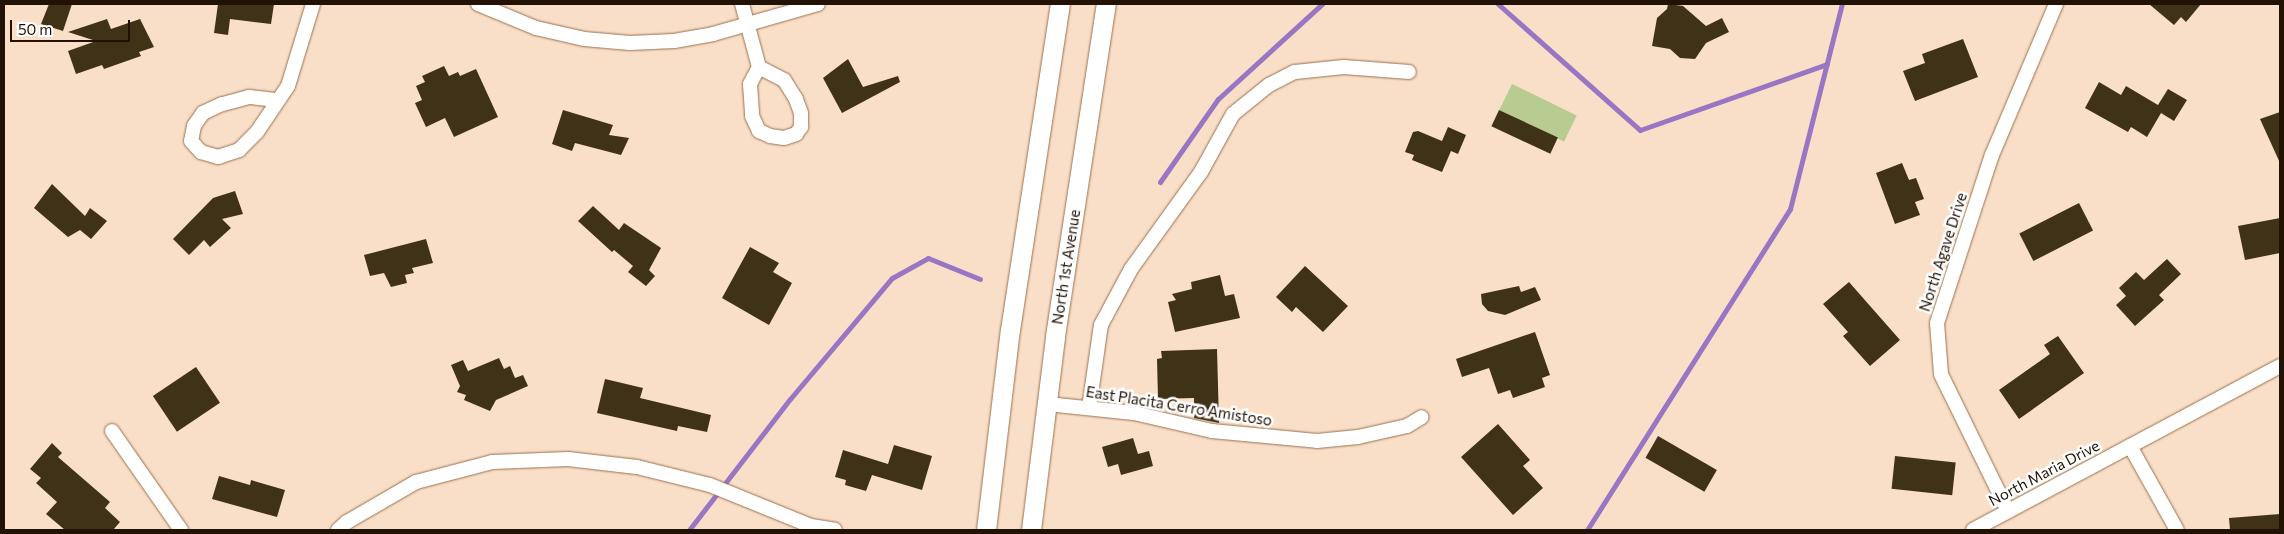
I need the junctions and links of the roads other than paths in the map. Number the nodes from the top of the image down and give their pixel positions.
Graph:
1 (313, 4) edge
2 (478, 4) edge
3 (742, 4) edge
4 (818, 4) edge
5 (1060, 4) edge
6 (1106, 4) edge
7 (2056, 4) edge
8 (746, 22) junction
9 (759, 67) junction
10 (1409, 72) dead end
11 (276, 100) junction
12 (2280, 366) edge
13 (1047, 404) junction
14 (1089, 408) junction
15 (1422, 417) dead end
16 (112, 432) dead end
17 (2130, 446) junction
18 (2007, 509) junction
19 (811, 528) edge
20 (181, 530) edge
21 (338, 530) edge
22 (835, 530) edge
23 (986, 530) edge
24 (1031, 530) edge
25 (1973, 530) edge
26 (2177, 530) edge

1 - 11 street
2 - 8 street
3 - 8 street
4 - 8 street
5 - 23 main road
6 - 13 main road, North 1st Avenue
7 - 18 street, North Agave Drive
8 - 9 street
9 - 9 street
10 - 14 street
11 - 11 street
12 - 17 street, North Maria Drive
13 - 14 street, East Placita Cerro Amistoso
13 - 24 main road, North 1st Avenue
14 - 15 street, East Placita Cerro Amistoso
16 - 20 street
17 - 18 street, North Maria Drive
17 - 26 street
18 - 25 street, North Maria Drive
19 - 21 street
19 - 22 street

